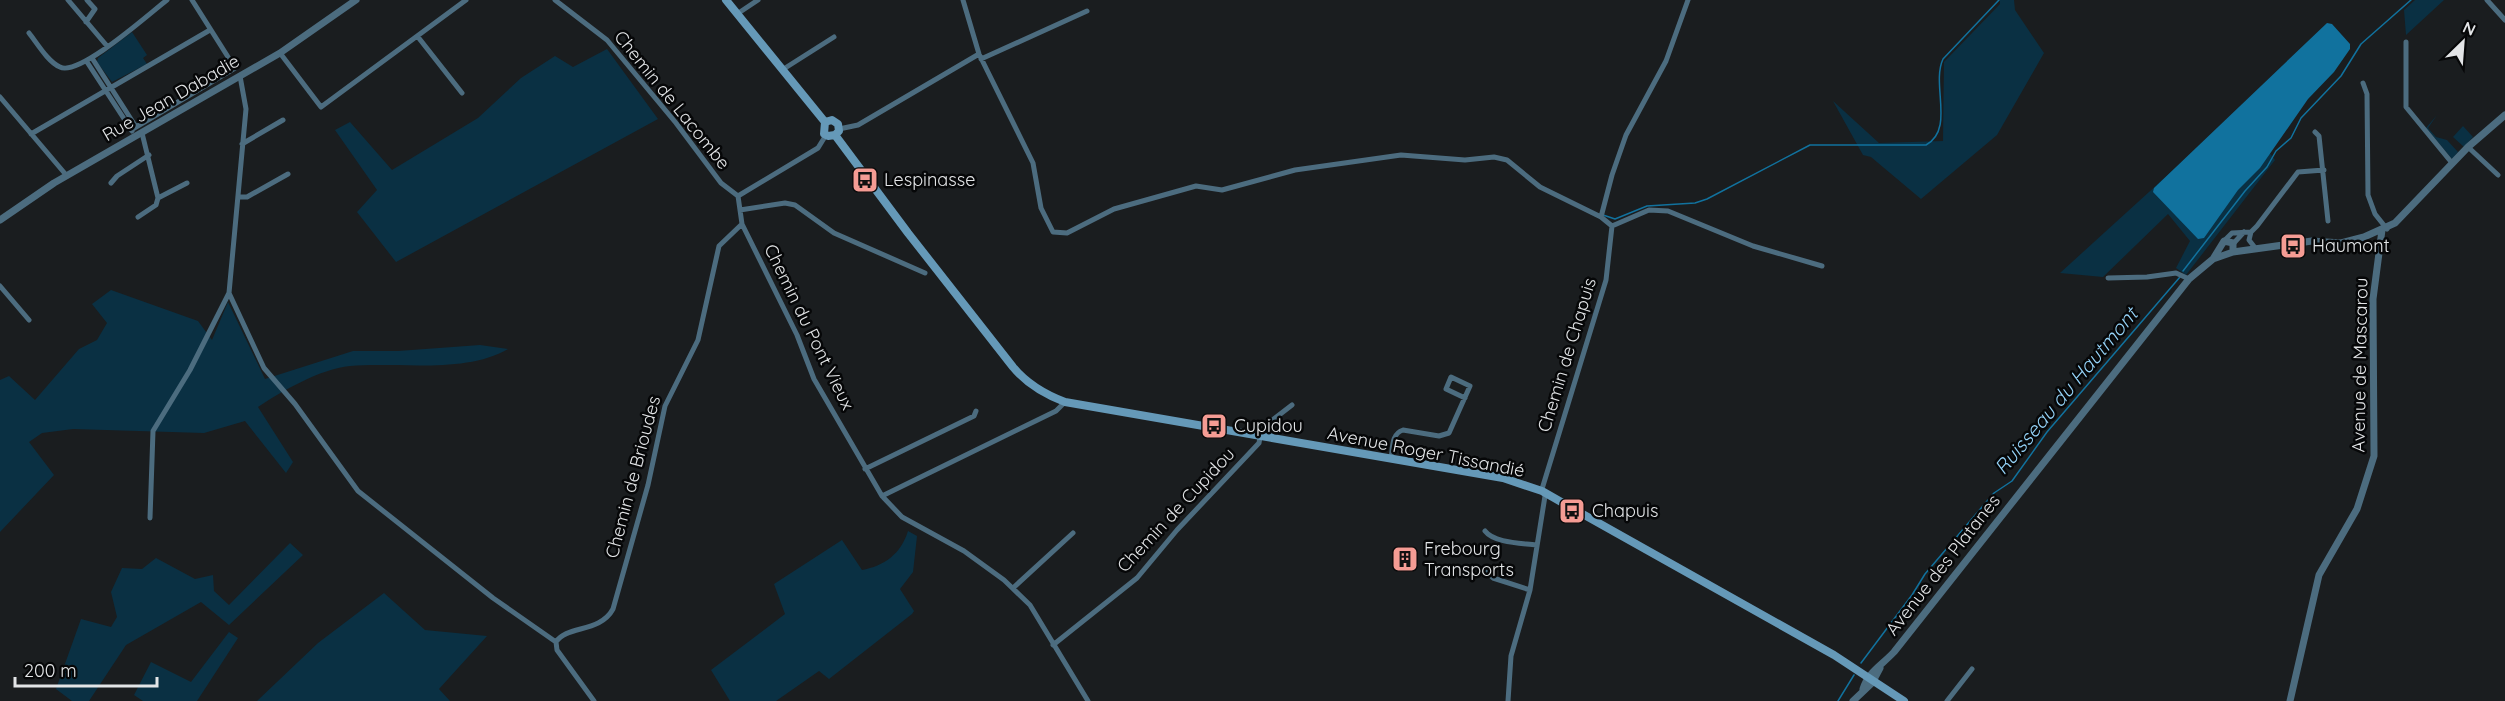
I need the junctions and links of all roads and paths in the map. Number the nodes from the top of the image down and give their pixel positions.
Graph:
1 (68, 0) edge
2 (87, 0) edge
3 (167, 0) edge
4 (192, 0) edge
5 (356, 0) edge
6 (466, 0) edge
7 (555, 0) edge
8 (726, 0) edge
9 (758, 0) edge
10 (965, 0) edge
11 (1689, 0) edge
12 (2487, 0) edge
13 (1087, 11) dead end
14 (737, 14) junction
15 (2505, 20) edge
16 (87, 22) junction
17 (210, 30) junction
18 (28, 33) dead end
19 (418, 37) junction
20 (834, 37) dead end
21 (2406, 42) dead end
22 (107, 46) junction
23 (280, 53) junction
24 (980, 56) junction
25 (90, 60) junction
26 (782, 71) junction
27 (240, 76) junction
28 (2363, 83) dead end
29 (109, 90) junction
30 (462, 93) dead end
31 (0, 97) edge
32 (2505, 115) edge
33 (283, 120) dead end
34 (825, 122) junction
35 (137, 132) junction
36 (837, 132) junction
37 (2315, 132) dead end
38 (31, 134) junction
39 (826, 135) junction
40 (242, 144) junction
41 (2468, 147) junction
42 (149, 154) junction
43 (2452, 163) junction
44 (2324, 170) junction
45 (288, 174) dead end
46 (67, 176) junction
47 (2498, 176) dead end
48 (111, 183) dead end
49 (187, 183) dead end
50 (738, 196) junction
51 (238, 197) junction
52 (158, 198) junction
53 (740, 210) junction
54 (138, 217) dead end
55 (1601, 217) junction
56 (0, 220) edge
57 (2328, 220) dead end
58 (742, 224) junction
59 (1612, 226) junction
60 (2384, 230) junction
61 (2244, 232) junction
62 (2251, 232) junction
63 (2225, 240) junction
64 (2234, 247) junction
65 (2219, 248) junction
66 (2256, 249) junction
67 (2225, 255) junction
68 (2213, 259) junction
69 (1822, 266) dead end
70 (925, 273) dead end
71 (2108, 278) dead end
72 (2189, 279) junction
73 (0, 286) edge
74 (229, 293) junction
75 (29, 320) dead end
76 (1465, 398) junction
77 (1065, 402) junction
78 (1292, 405) dead end
79 (976, 411) dead end
80 (1260, 437) junction
81 (1272, 439) junction
82 (1391, 459) junction
83 (865, 469) junction
84 (1542, 492) junction
85 (882, 496) junction
86 (150, 518) dead end
87 (1485, 531) dead end
88 (1073, 533) dead end
89 (1536, 545) junction
90 (1487, 572) dead end
91 (1013, 588) junction
92 (1530, 591) junction
93 (556, 642) junction
94 (1053, 645) junction
95 (1972, 669) dead end
96 (1871, 678) junction
97 (594, 701) edge
98 (1088, 701) edge
99 (1508, 701) edge
100 (1853, 701) edge
101 (1904, 701) edge
102 (1947, 701) edge
103 (2290, 701) edge

1 - 16 street
2 - 16 street
3 - 22 street
4 - 17 street
5 - 23 street, Rue Jean Dabadie
6 - 19 street
7 - 50 street, Chemin de Lacombe
8 - 14 main road
9 - 14 street
10 - 24 street
11 - 55 street
12 - 15 street
13 - 24 street
14 - 26 main road
16 - 22 street
17 - 29 street
17 - 35 street
18 - 25 street
19 - 23 street
19 - 30 street
20 - 26 street
21 - 43 street
22 - 25 street
23 - 27 street, Rue Jean Dabadie
24 - 36 street
24 - 55 street
25 - 29 street
26 - 34 main road
27 - 35 street, Rue Jean Dabadie
27 - 40 street
28 - 60 street
29 - 35 street
29 - 38 street
31 - 38 street
32 - 41 street
33 - 40 street
34 - 36 main road
34 - 39 main road
35 - 42 street
35 - 46 street, Rue Jean Dabadie
36 - 39 main road
36 - 77 main road, Avenue Roger Tissandié
37 - 44 street
38 - 46 street
39 - 50 street
40 - 51 street
41 - 43 street
41 - 47 street
42 - 48 street
42 - 52 street
43 - 60 street
44 - 57 street
44 - 62 street
45 - 51 street
46 - 56 street, Rue Jean Dabadie
49 - 52 street
50 - 53 street
51 - 74 street
52 - 54 street
53 - 58 street
53 - 70 street
55 - 59 street
58 - 83 street, Chemin du Pont Vieux
58 - 93 street, Chemin de Brioudes
59 - 69 street
59 - 84 street, Chemin de Chapuis
60 - 66 street
60 - 103 street, Avenue de Mascarou
61 - 62 street
61 - 63 street
61 - 64 street
62 - 66 street
63 - 64 street
63 - 65 street, Avenue des Platanes
64 - 66 street
64 - 67 street, Avenue des Platanes
65 - 67 street
65 - 68 street, Avenue des Platanes
67 - 68 street, Avenue des Platanes
68 - 72 street, Avenue des Platanes
71 - 72 street
72 - 96 street, Avenue des Platanes
73 - 75 street
74 - 86 street
74 - 93 street
76 - 76 street
76 - 82 street
77 - 80 main road, Avenue Roger Tissandié
77 - 85 street
78 - 81 street
79 - 83 street
80 - 81 main road, Avenue Roger Tissandié
80 - 94 street, Chemin de Cupidou
81 - 82 main road, Avenue Roger Tissandié
82 - 84 main road, Avenue Roger Tissandié
83 - 85 street, Chemin du Pont Vieux
84 - 89 street, Chemin de Chapuis
84 - 96 main road, Avenue Roger Tissandié
85 - 91 street, Chemin du Pont Vieux
87 - 89 street
88 - 91 street
89 - 92 street, Chemin de Chapuis
90 - 92 street
91 - 94 street, Chemin du Pont Vieux
92 - 99 street, Chemin de Chapuis
93 - 97 street
94 - 98 street, Chemin du Pont Vieux
95 - 102 street
96 - 100 street
96 - 101 main road, Avenue Roger Tissandié

